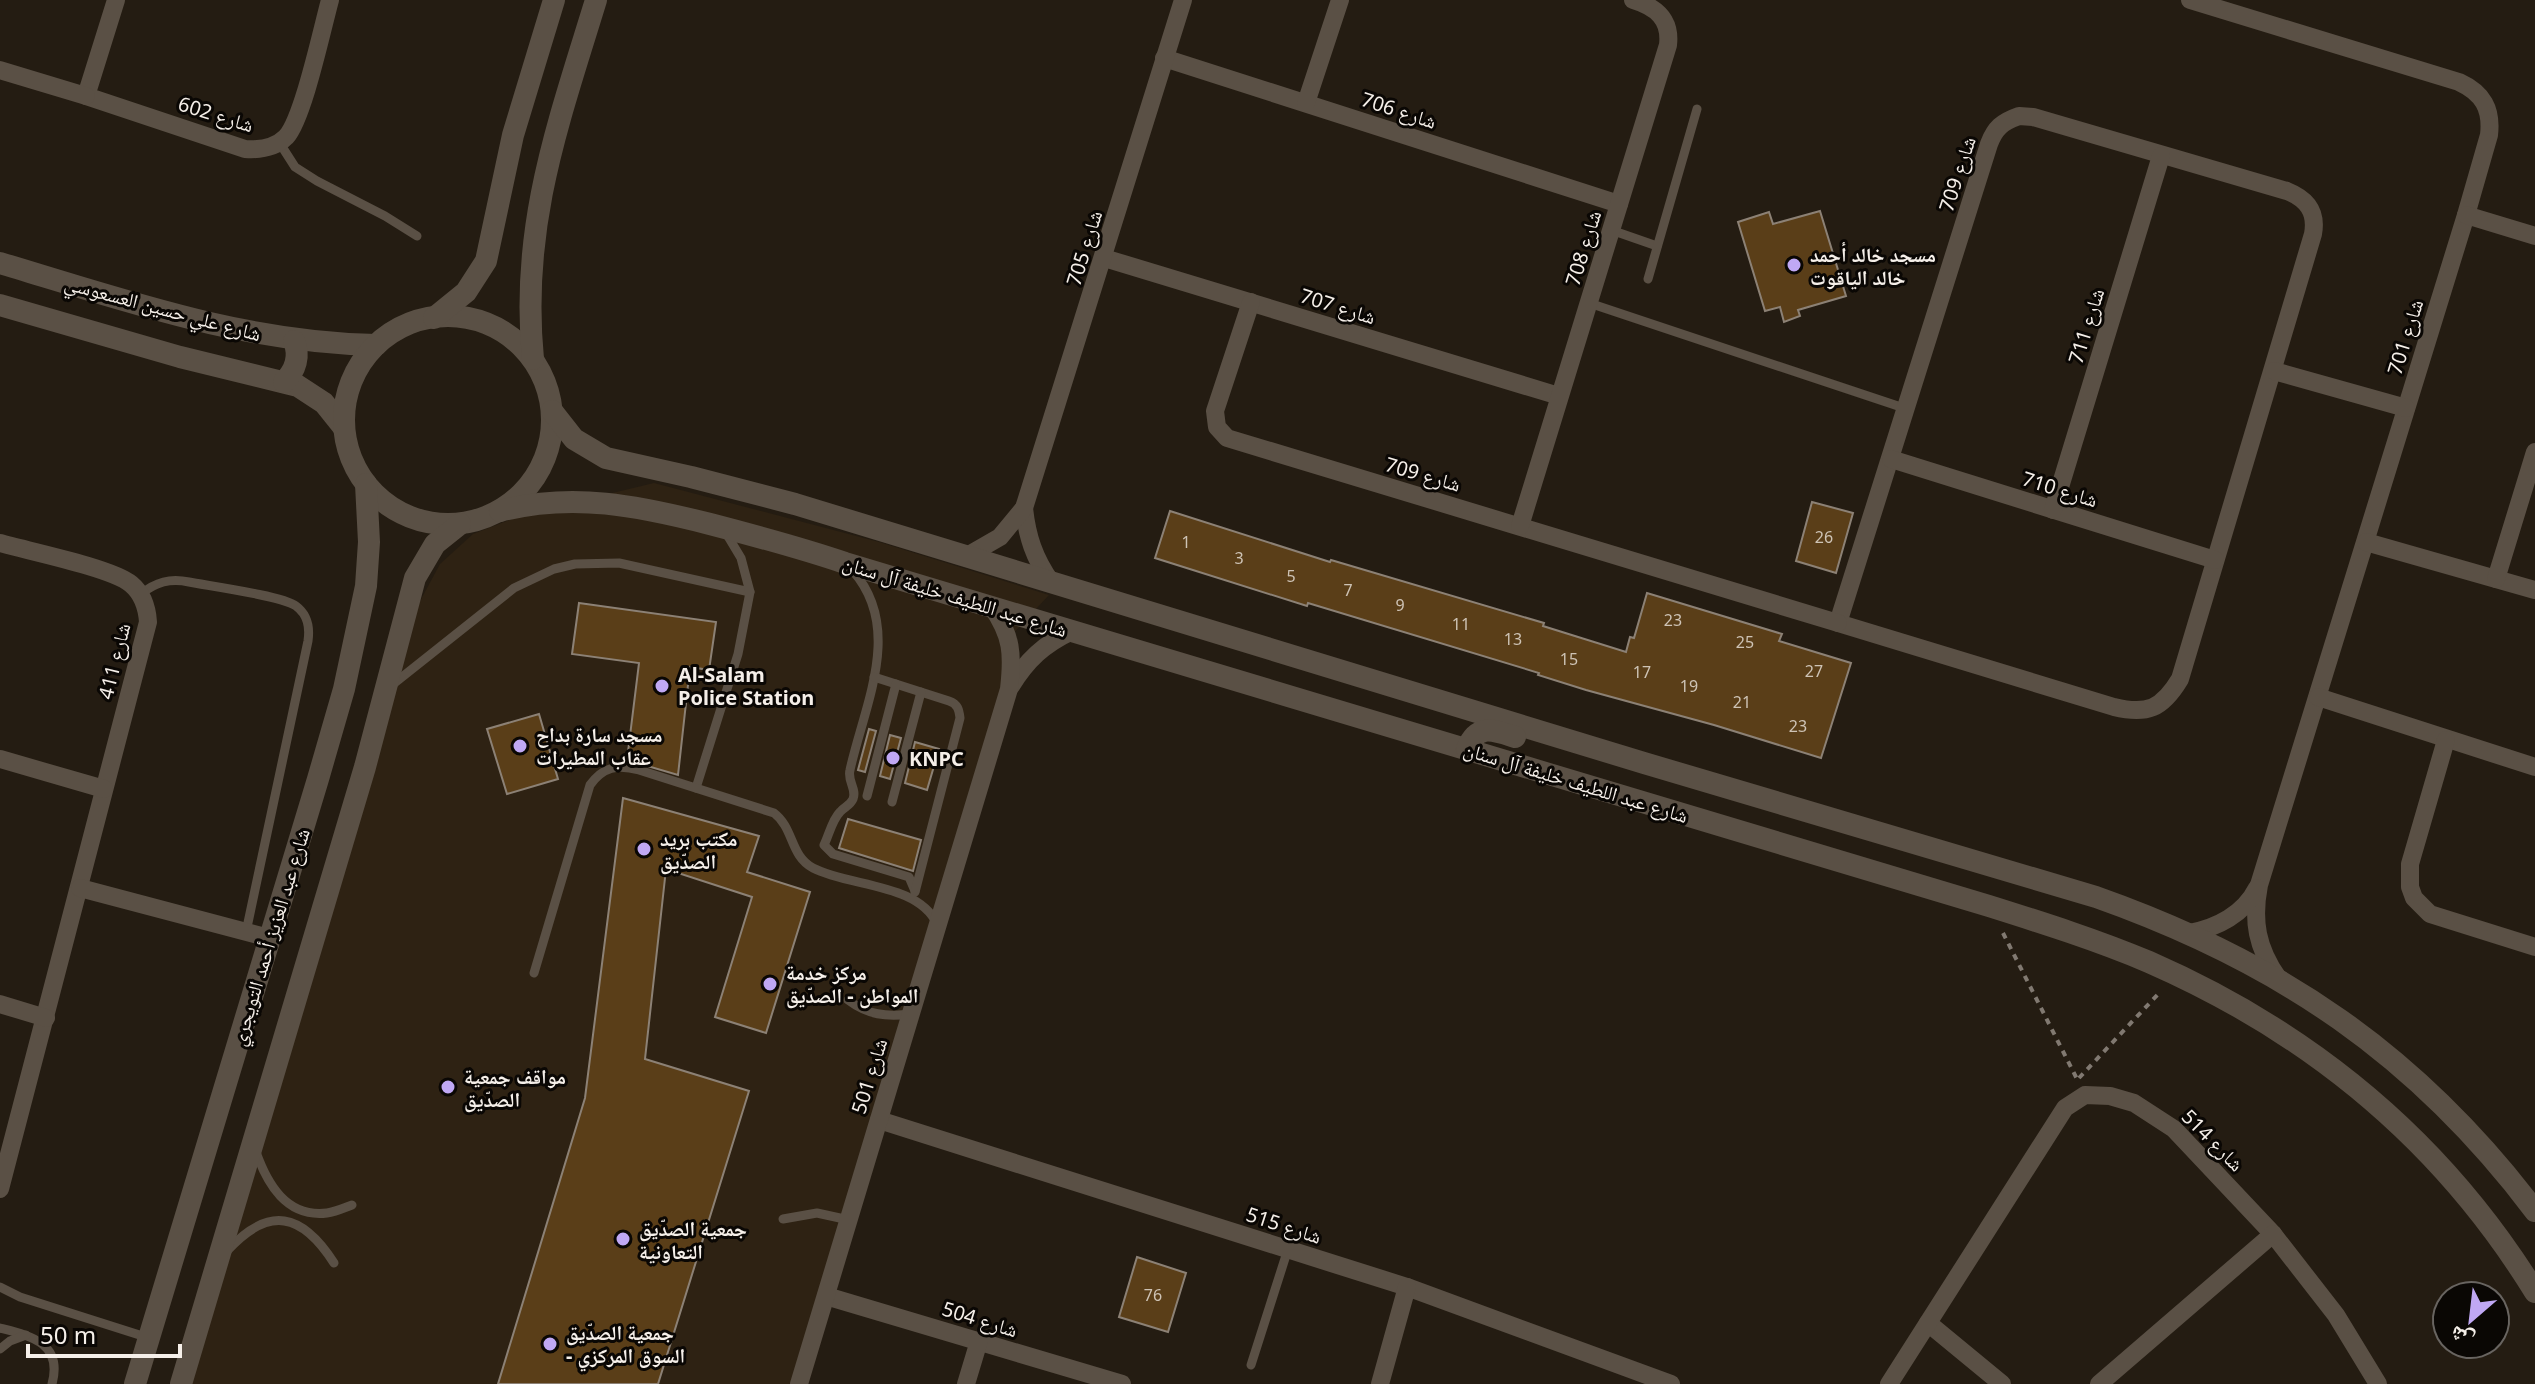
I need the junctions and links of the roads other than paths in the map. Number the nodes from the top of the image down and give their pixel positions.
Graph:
1 (116, 0) edge
2 (330, 0) edge
3 (554, 0) edge
4 (596, 0) edge
5 (1183, 0) edge
6 (1340, 0) edge
7 (1633, 0) edge
8 (2190, 0) edge
9 (1164, 58) junction
10 (0, 70) edge
11 (86, 96) junction
12 (1306, 103) junction
13 (1697, 109) dead end
14 (279, 142) junction
15 (2161, 156) junction
16 (1619, 204) junction
17 (2466, 215) junction
18 (1611, 230) junction
19 (417, 236) dead end
20 (2535, 236) edge
21 (1657, 246) junction
22 (1104, 258) junction
23 (0, 263) edge
24 (1648, 279) dead end
25 (1251, 302) junction
26 (1589, 303) junction
27 (0, 305) edge
28 (434, 318) junction
29 (294, 341) junction
30 (376, 345) junction
31 (533, 359) junction
32 (2274, 371) junction
33 (284, 382) junction
34 (1559, 396) junction
35 (2406, 408) junction
36 (1907, 409) junction
37 (552, 411) junction
38 (344, 428) junction
39 (2535, 452) edge
40 (1891, 459) junction
41 (366, 484) junction
42 (1024, 508) junction
43 (2053, 510) junction
44 (500, 511) junction
45 (460, 524) junction
46 (1520, 526) junction
47 (722, 527) junction
48 (2366, 542) junction
49 (0, 543) edge
50 (967, 556) junction
51 (2215, 560) junction
52 (845, 563) junction
53 (2496, 579) junction
54 (1051, 582) junction
55 (2535, 590) edge
56 (750, 592) junction
57 (141, 594) junction
58 (992, 607) junction
59 (1838, 623) junction
60 (1072, 631) junction
61 (874, 677) junction
62 (896, 684) junction
63 (1009, 689) junction
64 (386, 690) junction
65 (921, 692) junction
66 (2318, 697) junction
67 (1454, 705) junction
68 (2446, 740) junction
69 (1441, 742) junction
70 (1467, 749) junction
71 (0, 759) edge
72 (1644, 763) junction
73 (2535, 767) edge
74 (696, 788) junction
75 (104, 789) junction
76 (867, 796) dead end
77 (892, 802) dead end
78 (2259, 885) junction
79 (80, 888) junction
80 (915, 891) junction
81 (920, 905) junction
82 (938, 926) junction
83 (246, 932) junction
84 (2189, 933) junction
85 (269, 938) junction
86 (2535, 947) edge
87 (534, 973) dead end
88 (2278, 978) junction
89 (848, 1000) dead end
90 (0, 1004) edge
91 (911, 1014) junction
92 (46, 1018) junction
93 (879, 1120) junction
94 (253, 1144) junction
95 (0, 1189) edge
96 (352, 1205) dead end
97 (2535, 1211) edge
98 (783, 1219) dead end
99 (849, 1220) junction
100 (2273, 1234) junction
101 (1288, 1249) junction
102 (219, 1260) junction
103 (334, 1263) dead end
104 (0, 1287) edge
105 (1407, 1287) junction
106 (2535, 1292) edge
107 (826, 1296) junction
108 (1928, 1323) junction
109 (0, 1328) edge
110 (26, 1335) junction
111 (149, 1338) junction
112 (979, 1341) junction
113 (0, 1349) edge
114 (1251, 1365) dead end
115 (52, 1384) edge
116 (135, 1384) edge
117 (181, 1384) edge
118 (799, 1384) edge
119 (966, 1384) edge
120 (1122, 1384) edge
121 (1380, 1384) edge
122 (1671, 1384) edge
123 (1889, 1384) edge
124 (2002, 1384) edge
125 (2099, 1384) edge
126 (2378, 1384) edge

1 - 11 street
2 - 14 street
3 - 28 street
4 - 31 street
5 - 9 street, شارع 705
6 - 12 street
7 - 16 street, شارع 708
8 - 17 street, شارع 701
9 - 12 street, شارع 706
9 - 22 street, شارع 705
10 - 11 street, شارع 602
11 - 14 street, شارع 602
12 - 16 street, شارع 706
13 - 21 lane
14 - 19 lane
15 - 32 street, شارع 709
15 - 36 street, شارع 709
15 - 43 street, شارع 711
16 - 18 street, شارع 708
17 - 20 street
17 - 35 street, شارع 701
18 - 21 lane
18 - 26 street, شارع 708
21 - 24 lane
22 - 25 street, شارع 707
22 - 42 street, شارع 705
23 - 29 street, شارع علي حسين العسعوسي
25 - 34 street, شارع 707
25 - 46 street, شارع 709
26 - 34 street, شارع 708
26 - 36 lane
27 - 33 street, شارع علي حسين العسعوسي
28 - 30 street
28 - 31 street
29 - 30 street, شارع علي حسين العسعوسي
29 - 33 street
30 - 38 street
31 - 37 street
32 - 35 street
32 - 51 street, شارع 709
33 - 38 street, شارع علي حسين العسعوسي
34 - 46 street, شارع 708
35 - 48 street, شارع 701
36 - 40 street, شارع 709
37 - 44 street
37 - 50 street, شارع عبد اللطيف خليفة آل سنان
38 - 41 street
39 - 53 street
40 - 43 street, شارع 710
40 - 59 street, شارع 709
41 - 45 street
41 - 85 street, شارع عبد العزيز أحمد التويجري
42 - 50 street, شارع 705
42 - 54 street, شارع 705
43 - 51 street, شارع 710
44 - 45 street
44 - 47 street, شارع عبد اللطيف خليفة آل سنان
45 - 64 street, شارع عبد العزيز أحمد التويجري
46 - 59 street, شارع 709
47 - 52 street, شارع عبد اللطيف خليفة آل سنان
47 - 56 lane
48 - 53 street
48 - 66 street, شارع 701
49 - 57 street
50 - 54 street, شارع عبد اللطيف خليفة آل سنان
51 - 59 street, شارع 709
52 - 58 street, شارع عبد اللطيف خليفة آل سنان
52 - 61 lane
53 - 55 street
54 - 67 street, شارع عبد اللطيف خليفة آل سنان
56 - 64 lane
56 - 74 lane
57 - 75 street, شارع 411
57 - 83 lane
58 - 60 street, شارع عبد اللطيف خليفة آل سنان
58 - 63 street, شارع 501
60 - 63 street, شارع 501
60 - 69 street, شارع عبد اللطيف خليفة آل سنان
61 - 62 lane
61 - 80 lane
62 - 65 lane
62 - 76 lane
63 - 82 street, شارع 501
64 - 94 street, شارع عبد العزيز أحمد التويجري
65 - 77 lane
65 - 80 lane
66 - 68 street
66 - 78 street, شارع 701
67 - 69 street
67 - 72 street, شارع عبد اللطيف خليفة آل سنان
68 - 73 street
68 - 86 street
69 - 70 street, شارع عبد اللطيف خليفة آل سنان
70 - 72 street
70 - 106 street, شارع عبد اللطيف خليفة آل سنان
71 - 75 street
72 - 84 street, شارع عبد اللطيف خليفة آل سنان
74 - 81 lane
74 - 87 lane
75 - 79 street, شارع 411
78 - 84 street, شارع 701
78 - 88 street, شارع 701
79 - 83 street
79 - 92 street, شارع 411
80 - 81 lane
81 - 82 lane
82 - 91 street, شارع 501
83 - 85 street
84 - 88 street, شارع عبد اللطيف خليفة آل سنان
85 - 111 street, شارع عبد العزيز أحمد التويجري
88 - 97 street, شارع عبد اللطيف خليفة آل سنان
89 - 91 lane
90 - 92 street
91 - 93 street, شارع 501
92 - 95 street, شارع 411
93 - 99 street, شارع 501
93 - 101 street, شارع 515
94 - 96 lane
94 - 102 street, شارع عبد العزيز أحمد التويجري
98 - 99 lane
99 - 107 street, شارع 501
100 - 108 street, شارع 514
100 - 125 street
100 - 126 street, شارع 514
101 - 105 street, شارع 515
101 - 114 lane
102 - 103 lane
102 - 117 street, شارع عبد العزيز أحمد التويجري
104 - 111 lane
105 - 121 street
105 - 122 street, شارع 515
107 - 112 street, شارع 504
107 - 118 street, شارع 501
108 - 123 street
108 - 124 street
109 - 110 lane
110 - 113 lane
110 - 115 lane
111 - 116 street, شارع عبد العزيز أحمد التويجري
112 - 119 street
112 - 120 street, شارع 504

